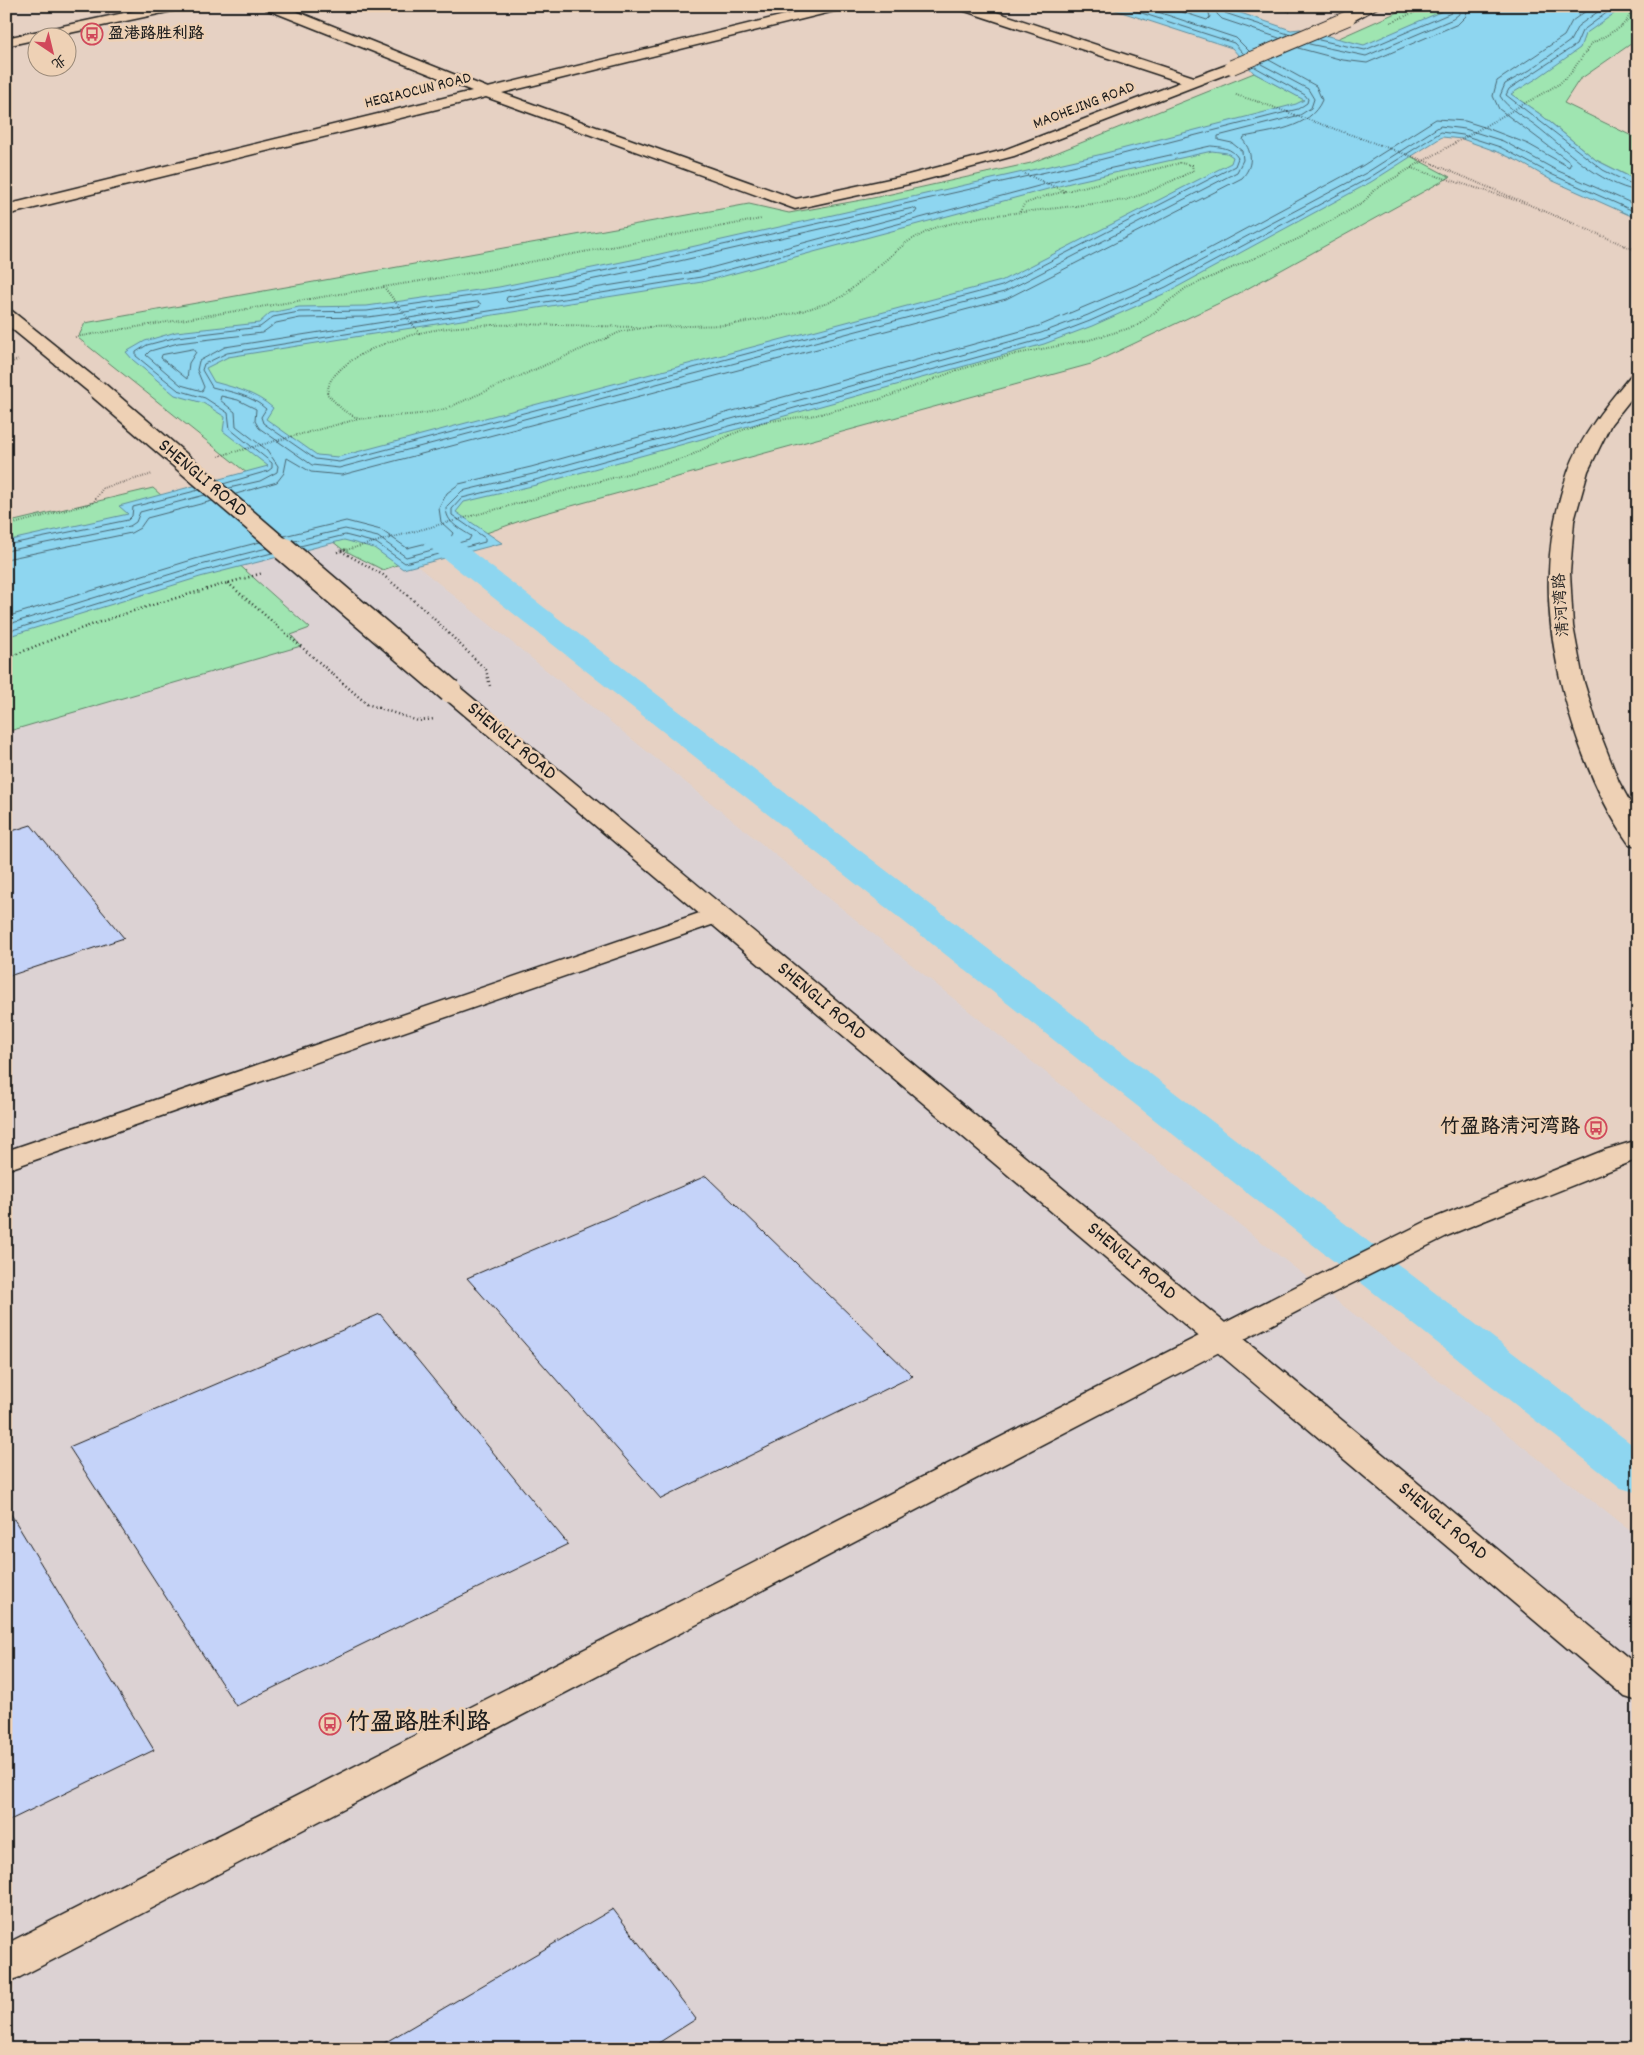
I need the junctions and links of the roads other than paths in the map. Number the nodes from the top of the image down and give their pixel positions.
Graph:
1 (112, 6) edge
2 (177, 6) edge
3 (271, 6) edge
4 (838, 6) edge
5 (964, 6) edge
6 (1374, 6) edge
7 (45, 20) dead end
8 (6, 42) edge
9 (1195, 82) junction
10 (486, 92) junction
11 (6, 210) edge
12 (6, 315) edge
13 (1638, 378) edge
14 (1638, 839) edge
15 (717, 915) junction
16 (1638, 1149) edge
17 (6, 1161) edge
18 (1222, 1338) junction
19 (1638, 1687) edge
20 (6, 1964) edge

1 - 7 street
2 - 8 street
3 - 10 street
4 - 10 street, HEQIAOCUN ROAD
5 - 9 street
6 - 9 street, MAOHEJING ROAD, bridge
9 - 10 street, MAOHEJING ROAD
10 - 11 street, HEQIAOCUN ROAD
12 - 15 street, SHENGLI ROAD, bridge
13 - 14 street, 清河湾路
15 - 17 street
15 - 18 street, SHENGLI ROAD
16 - 18 street
18 - 19 street, SHENGLI ROAD
18 - 20 street

